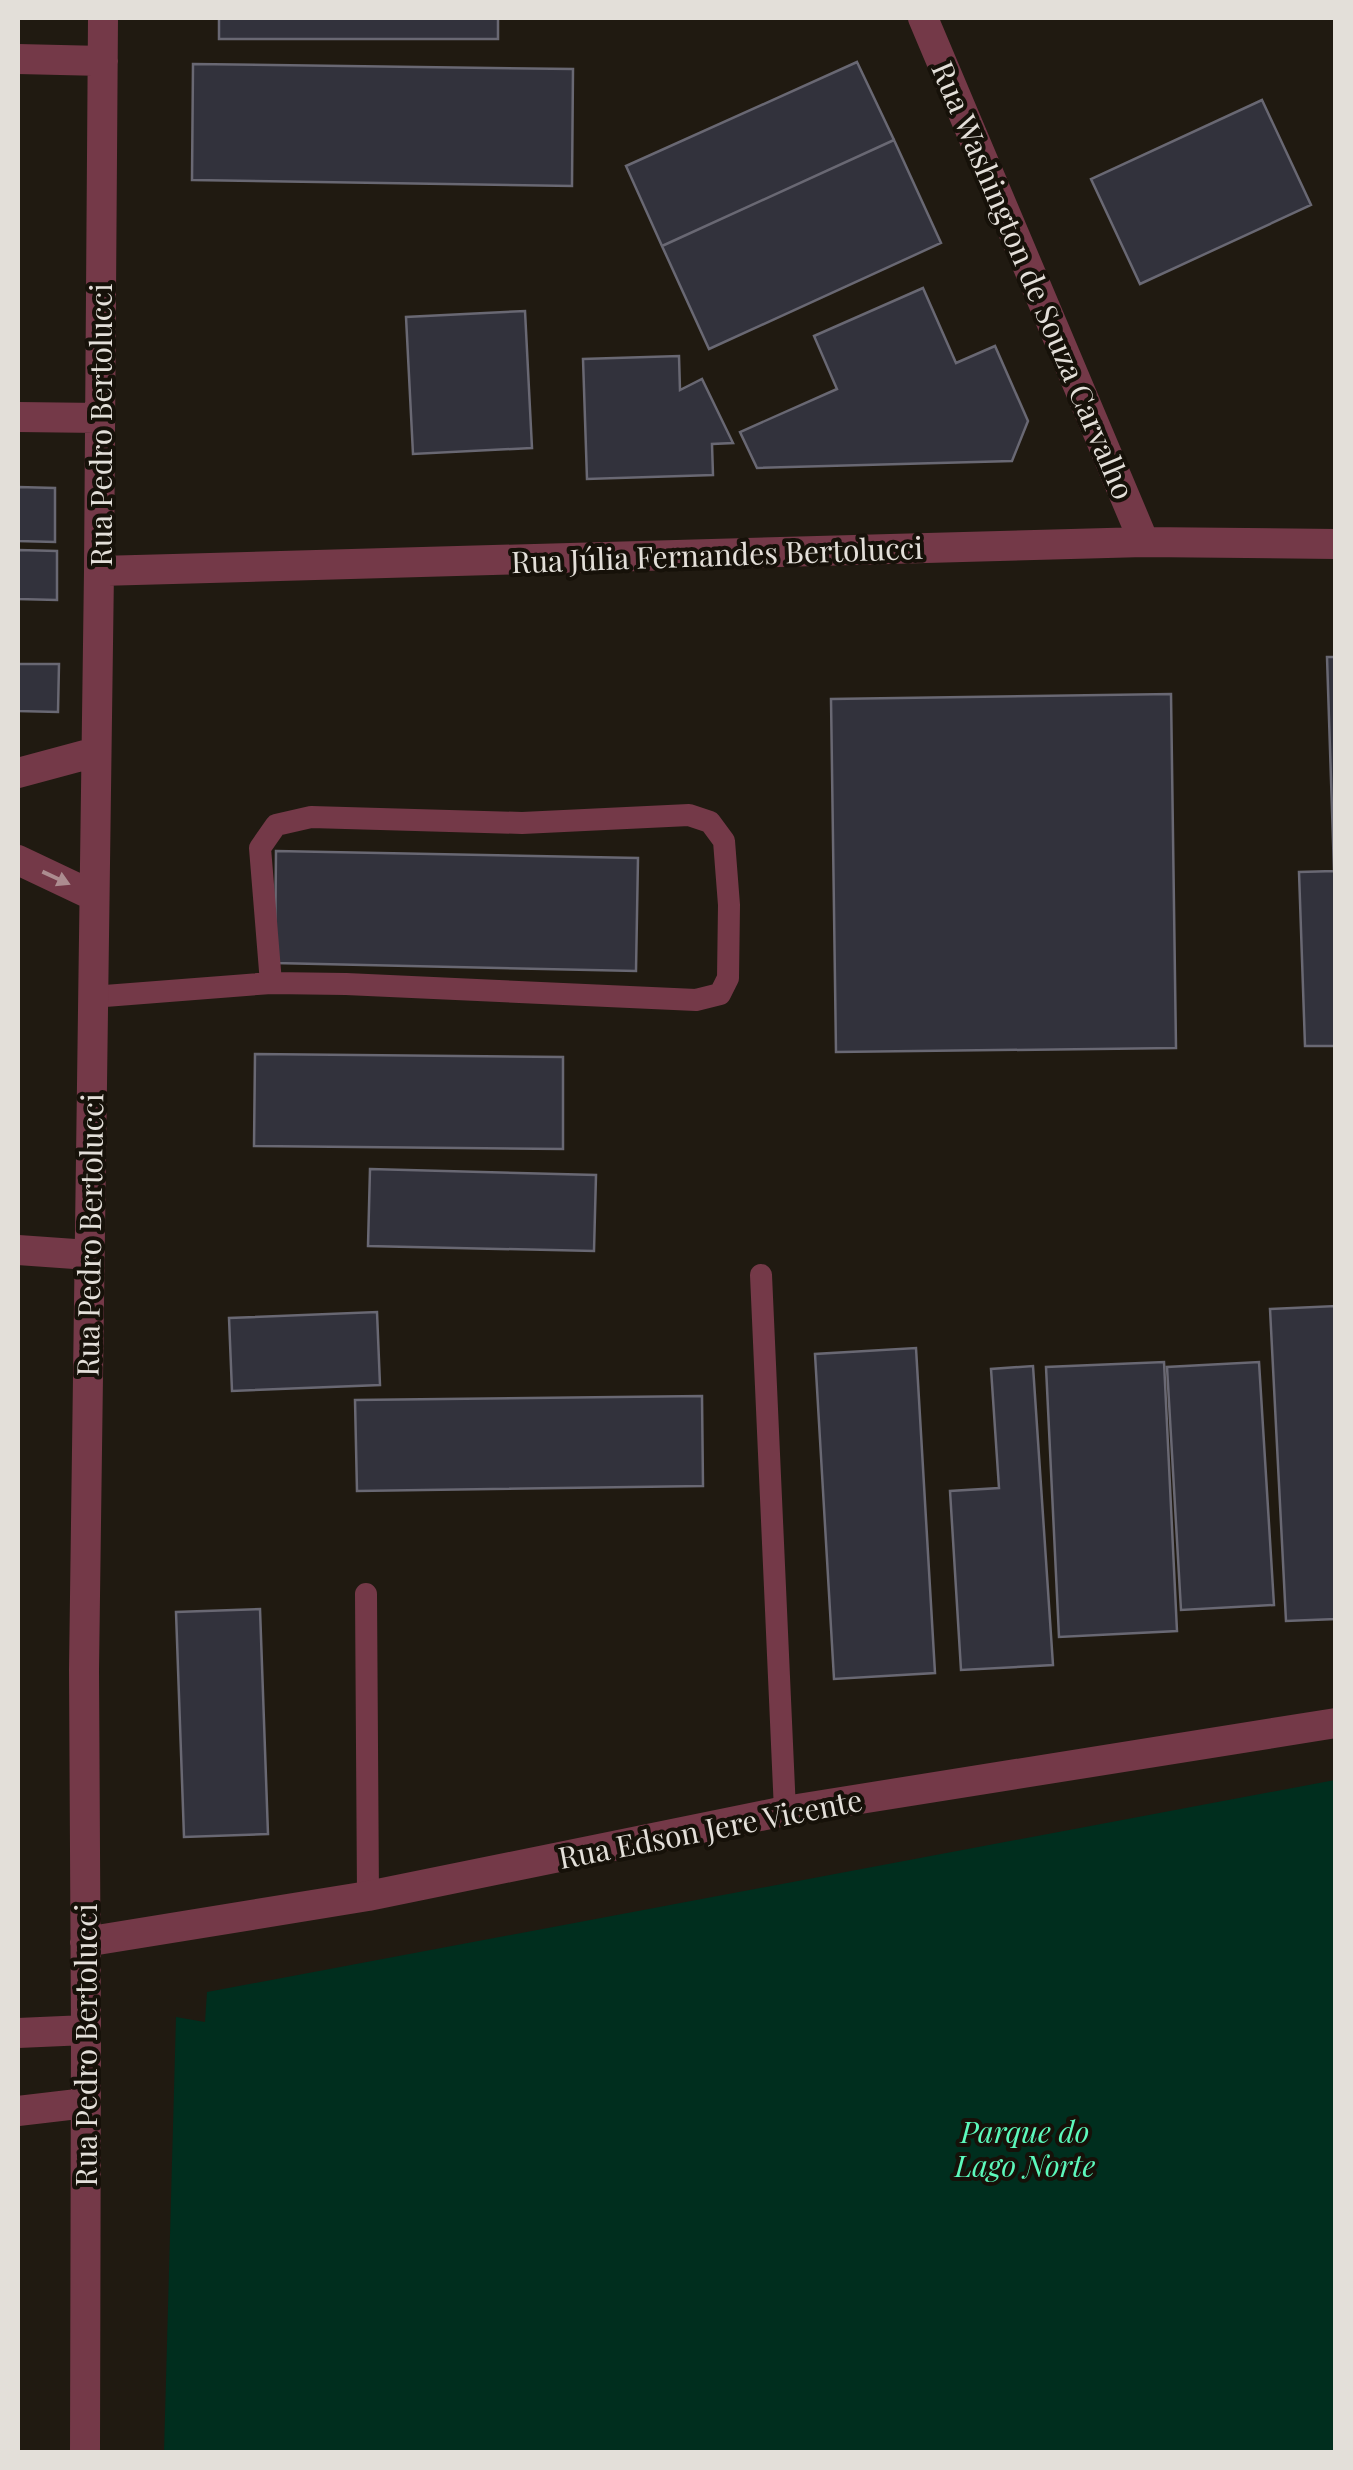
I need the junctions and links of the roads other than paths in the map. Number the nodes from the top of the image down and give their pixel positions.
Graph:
1 (103, 18) edge
2 (923, 18) edge
3 (18, 59) edge
4 (103, 61) junction
5 (18, 417) edge
6 (100, 418) junction
7 (1144, 542) junction
8 (1336, 544) edge
9 (99, 571) junction
10 (96, 752) junction
11 (18, 773) edge
12 (18, 860) edge
13 (94, 896) junction
14 (271, 984) junction
15 (92, 997) junction
16 (18, 1250) edge
17 (89, 1255) junction
18 (761, 1275) dead end
19 (366, 1594) dead end
20 (1336, 1723) edge
21 (785, 1811) junction
22 (368, 1896) junction
23 (85, 1942) junction
24 (86, 2030) junction
25 (18, 2033) edge
26 (86, 2103) junction
27 (18, 2110) edge
28 (85, 2452) edge

1 - 4 street, Rua Pedro Bertolucci
2 - 7 street, Rua Washington de Souza Carvalho
3 - 4 street
4 - 6 street, Rua Pedro Bertolucci
5 - 6 street
6 - 9 street, Rua Pedro Bertolucci
7 - 8 street, Rua Júlia Fernandes Bertolucci
7 - 9 street, Rua Júlia Fernandes Bertolucci
9 - 10 street, Rua Pedro Bertolucci
10 - 11 street
10 - 13 street, Rua Pedro Bertolucci
12 -> 13 street
13 - 15 street, Rua Pedro Bertolucci
14 - 14 lane
14 - 15 lane
15 - 17 street, Rua Pedro Bertolucci
16 - 17 street
17 - 23 street, Rua Pedro Bertolucci
18 - 21 lane
19 - 22 lane
20 - 21 street, Rua Edson Jere Vicente
21 - 22 street, Rua Edson Jere Vicente
22 - 23 street, Rua Edson Jere Vicente
23 - 24 street, Rua Pedro Bertolucci
24 - 25 street
24 - 26 street, Rua Pedro Bertolucci
26 - 27 street
26 - 28 street, Rua Pedro Bertolucci

